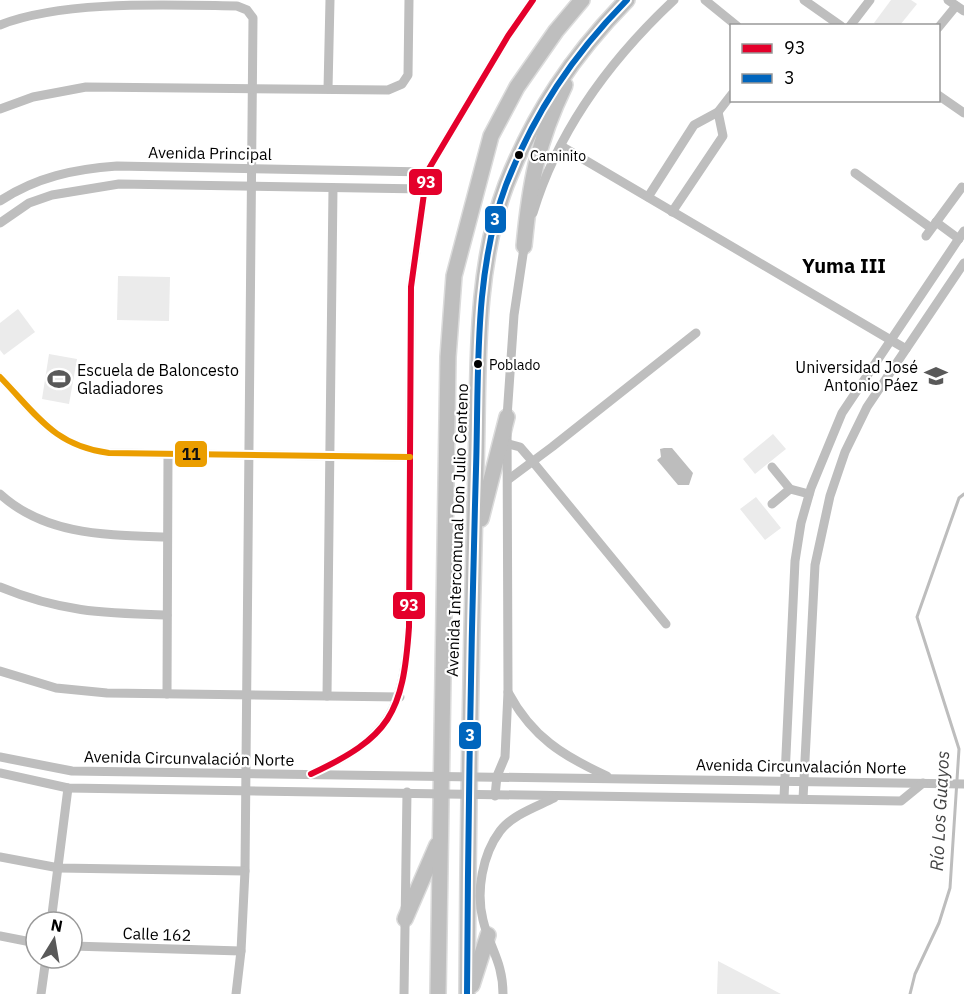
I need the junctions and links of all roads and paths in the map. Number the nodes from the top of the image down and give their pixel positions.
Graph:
1 (330, 0) edge
2 (409, 0) edge
3 (533, 0) edge
4 (582, 0) edge
5 (627, 0) edge
6 (674, 0) edge
7 (705, 0) edge
8 (804, 0) edge
9 (870, 0) edge
10 (956, 6) edge
11 (735, 24) edge
12 (838, 24) edge
13 (852, 24) edge
14 (0, 25) edge
15 (940, 27) edge
16 (586, 44) junction
17 (252, 87) junction
18 (328, 89) junction
19 (940, 96) edge
20 (730, 97) edge
21 (962, 108) edge
22 (0, 109) edge
23 (718, 112) junction
24 (561, 146) junction
25 (251, 169) junction
26 (427, 172) junction
27 (855, 173) dead end
28 (252, 186) junction
29 (962, 187) dead end
30 (333, 188) junction
31 (424, 189) junction
32 (648, 197) junction
33 (0, 201) edge
34 (672, 212) junction
35 (0, 223) edge
36 (931, 228) junction
37 (961, 235) edge
38 (524, 246) junction
39 (964, 263) edge
40 (696, 333) dead end
41 (890, 340) junction
42 (906, 348) junction
43 (0, 377) edge
44 (507, 417) junction
45 (509, 444) junction
46 (168, 454) junction
47 (250, 455) junction
48 (330, 457) junction
49 (410, 457) junction
50 (533, 462) junction
51 (772, 467) dead end
52 (509, 479) junction
53 (790, 489) junction
54 (0, 494) edge
55 (809, 494) junction
56 (772, 504) dead end
57 (167, 537) junction
58 (474, 545) junction
59 (0, 587) edge
60 (167, 615) junction
61 (666, 624) dead end
62 (0, 671) edge
63 (508, 692) junction
64 (167, 694) junction
65 (248, 695) junction
66 (327, 696) junction
67 (400, 697) junction
68 (0, 757) edge
69 (0, 773) edge
70 (246, 774) junction
71 (311, 774) junction
72 (468, 776) junction
73 (497, 776) junction
74 (612, 779) junction
75 (784, 781) junction
76 (803, 781) junction
77 (923, 783) junction
78 (964, 784) edge
79 (441, 785) junction
80 (68, 788) junction
81 (246, 791) junction
82 (407, 792) junction
83 (468, 796) junction
84 (495, 796) junction
85 (558, 796) junction
86 (784, 798) junction
87 (803, 799) junction
88 (440, 840) junction
89 (0, 857) edge
90 (59, 868) junction
91 (245, 871) junction
92 (53, 910) edge
93 (405, 919) junction
94 (488, 935) junction
95 (0, 936) edge
96 (24, 941) edge
97 (84, 946) edge
98 (241, 951) junction
99 (44, 970) edge
100 (41, 994) edge
101 (236, 994) edge
102 (404, 994) edge
103 (438, 994) edge
104 (468, 994) edge
105 (503, 994) edge

1 - 18 street
2 - 18 street
3 - 26 street
4 - 79 main road, Avenida Intercomunal Don Julio Centeno
5 - 16 main road, Avenida Intercomunal Don Julio Centeno
6 - 24 street
7 - 11 street
8 - 12 street
9 - 13 street
10 - 15 street
14 - 17 street
16 - 38 main road
16 - 58 main road, Avenida Intercomunal Don Julio Centeno
17 - 18 street
17 - 22 street
17 - 25 street
19 - 21 street
20 - 23 street
23 - 32 street
23 - 34 street
24 - 32 street
24 - 38 street
25 - 26 street, Avenida Principal
25 - 28 street
25 - 33 street, Avenida Principal
26 - 31 street
27 - 36 street
28 - 30 street, Avenida Principal
28 - 35 street, Avenida Principal
28 - 47 street
29 - 36 street
30 - 31 street, Avenida Principal
30 - 48 street
31 - 49 street
32 - 34 street
34 - 41 street
36 - 37 street
37 - 41 street
38 - 44 street
39 - 42 street
40 - 50 street
41 - 42 street
41 - 55 street
42 - 76 street
43 - 46 street
44 - 45 street
44 - 58 main road
45 - 50 street
45 - 52 street
46 - 47 street
46 - 57 street
47 - 48 street
47 - 65 street
48 - 49 street
48 - 66 street
49 - 67 street
50 - 52 street
50 - 61 street
51 - 53 street
52 - 63 street
53 - 55 street
53 - 56 street
54 - 57 street
55 - 75 street
57 - 60 street
58 - 72 main road, Avenida Intercomunal Don Julio Centeno
59 - 60 street
60 - 64 street
62 - 64 street
63 - 73 street
63 - 74 street
64 - 65 street
65 - 66 street
65 - 70 street
66 - 67 street
67 - 71 street
68 - 70 street, Avenida Circunvalación Norte
69 - 80 street, Avenida Circunvalación Norte
70 - 71 street, Avenida Circunvalación Norte
70 - 81 street
71 - 79 street, Avenida Circunvalación Norte
72 - 73 street, Avenida Circunvalación Norte
72 - 79 street, Avenida Circunvalación Norte
72 - 83 main road, Avenida Intercomunal Don Julio Centeno
73 - 74 street, Avenida Circunvalación Norte
73 - 84 street
74 - 75 street, Avenida Circunvalación Norte
75 - 76 street, Avenida Circunvalación Norte
75 - 86 street
76 - 77 street, Avenida Circunvalación Norte
76 - 87 street
77 - 78 street
77 - 87 street, Avenida Circunvalación Norte
79 - 82 street, Avenida Circunvalación Norte
79 - 83 street, Avenida Circunvalación Norte
79 - 88 main road, Avenida Intercomunal Don Julio Centeno
80 - 81 street, Avenida Circunvalación Norte
80 - 90 street
81 - 82 street, Avenida Circunvalación Norte
81 - 91 street
82 - 93 street
83 - 84 street, Avenida Circunvalación Norte
83 - 104 main road, Avenida Intercomunal Don Julio Centeno
84 - 85 street, Avenida Circunvalación Norte
85 - 86 street, Avenida Circunvalación Norte
85 - 94 street
86 - 87 street, Avenida Circunvalación Norte
88 - 93 main road
88 - 103 main road, Avenida Intercomunal Don Julio Centeno
89 - 90 street
90 - 91 street
90 - 92 street
91 - 98 street
93 - 102 street
94 - 104 main road
94 - 105 street
95 - 96 street
97 - 98 street, Calle 162
98 - 101 street
99 - 100 street

